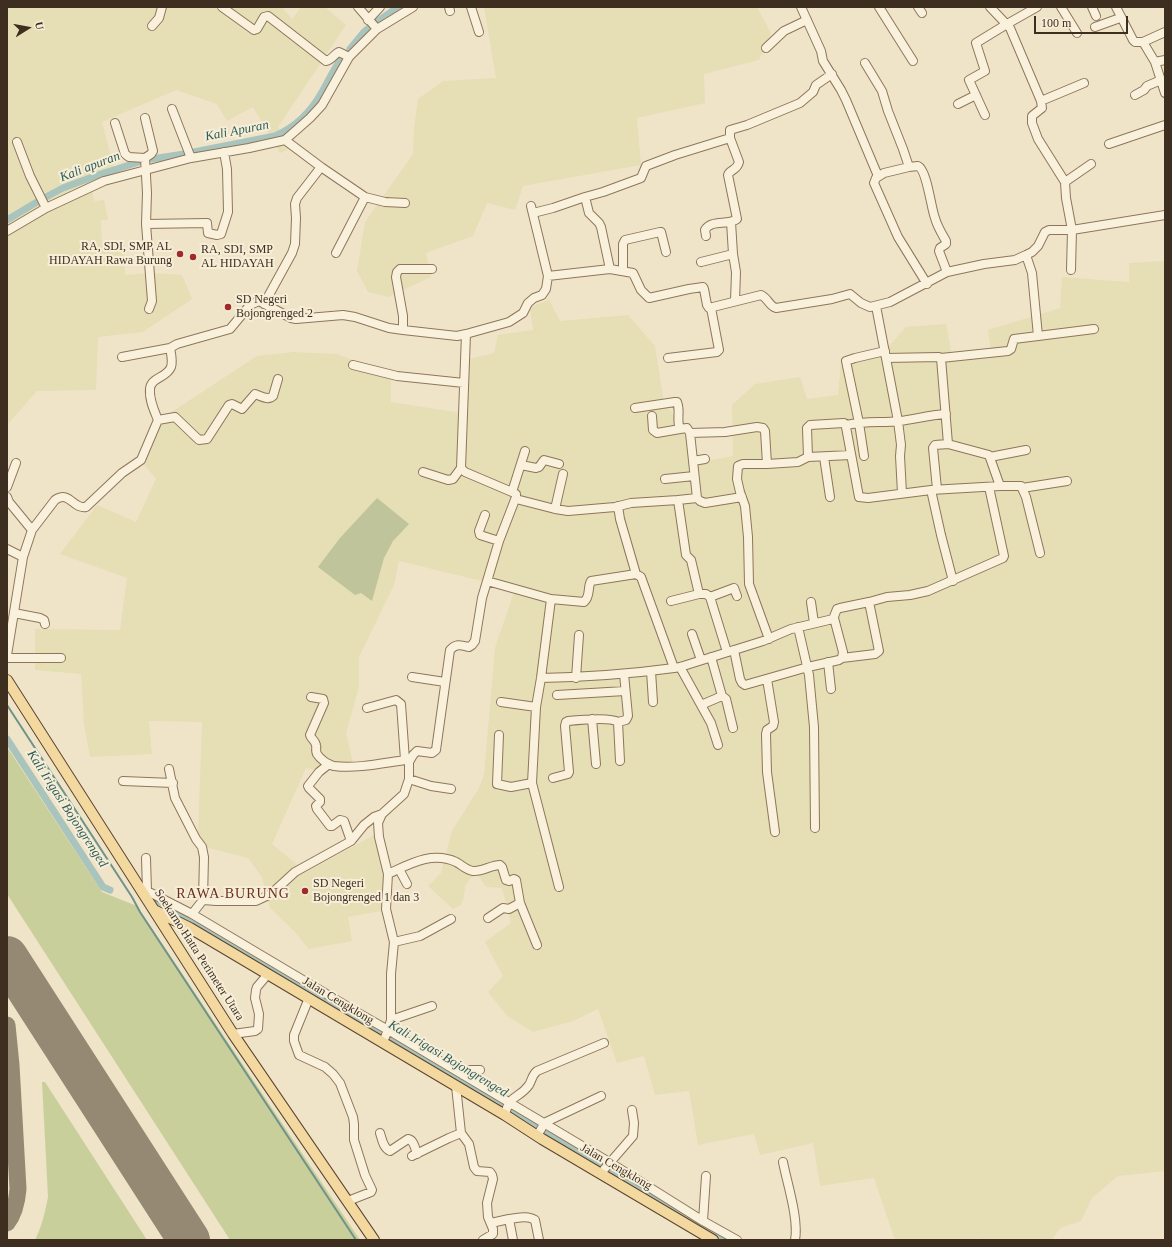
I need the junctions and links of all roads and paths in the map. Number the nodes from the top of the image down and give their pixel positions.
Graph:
1 (162, 7) edge
2 (358, 7) edge
3 (380, 7) edge
4 (413, 7) edge
5 (471, 7) edge
6 (801, 7) edge
7 (879, 7) edge
8 (990, 7) edge
9 (1037, 7) edge
10 (1061, 7) edge
11 (1092, 7) edge
12 (1116, 7) edge
13 (227, 9) edge
14 (1096, 16) dead end
15 (1120, 18) junction
16 (368, 20) junction
17 (807, 20) junction
18 (1007, 24) junction
19 (152, 26) dead end
20 (1095, 27) dead end
21 (377, 29) junction
22 (479, 32) dead end
23 (1165, 32) edge
24 (1077, 33) dead end
25 (1143, 42) junction
26 (766, 48) dead end
27 (349, 57) junction
28 (1165, 60) edge
29 (912, 61) dead end
30 (1156, 62) junction
31 (866, 63) dead end
32 (832, 74) junction
33 (1161, 80) junction
34 (1084, 84) dead end
35 (1165, 93) edge
36 (976, 95) junction
37 (1135, 95) dead end
38 (1042, 101) junction
39 (958, 104) dead end
40 (172, 110) dead end
41 (986, 115) dead end
42 (145, 118) dead end
43 (115, 123) dead end
44 (1165, 125) edge
45 (730, 138) junction
46 (284, 140) junction
47 (17, 142) dead end
48 (1109, 144) dead end
49 (224, 152) junction
50 (145, 158) junction
51 (191, 158) junction
52 (1091, 164) dead end
53 (321, 167) junction
54 (908, 167) junction
55 (147, 170) junction
56 (878, 176) junction
57 (1065, 182) junction
58 (365, 197) junction
59 (585, 197) junction
60 (405, 203) dead end
61 (46, 208) junction
62 (1165, 215) edge
63 (731, 222) junction
64 (146, 224) junction
65 (1072, 230) junction
66 (7, 231) edge
67 (706, 236) dead end
68 (666, 252) dead end
69 (336, 253) dead end
70 (733, 254) junction
71 (1026, 255) junction
72 (701, 262) dead end
73 (432, 269) dead end
74 (610, 269) junction
75 (1071, 270) dead end
76 (623, 271) junction
77 (947, 272) junction
78 (548, 276) junction
79 (927, 284) junction
80 (735, 302) junction
81 (264, 304) junction
82 (876, 306) junction
83 (711, 308) junction
84 (149, 309) dead end
85 (1094, 329) dead end
86 (402, 330) junction
87 (466, 334) junction
88 (1038, 336) junction
89 (170, 348) junction
90 (885, 354) junction
91 (122, 357) dead end
92 (668, 358) dead end
93 (941, 358) junction
94 (353, 365) dead end
95 (278, 379) dead end
96 (464, 383) junction
97 (635, 408) dead end
98 (946, 414) junction
99 (652, 416) dead end
100 (158, 420) junction
101 (898, 421) junction
102 (859, 423) junction
103 (847, 425) junction
104 (680, 429) junction
105 (690, 434) junction
106 (948, 444) junction
107 (1026, 450) dead end
108 (525, 451) dead end
109 (851, 455) junction
110 (864, 456) dead end
111 (808, 457) junction
112 (824, 457) junction
113 (990, 458) junction
114 (705, 459) dead end
115 (693, 461) junction
116 (16, 464) dead end
117 (559, 464) dead end
118 (767, 464) junction
119 (521, 465) junction
120 (461, 468) junction
121 (423, 472) dead end
122 (563, 474) dead end
123 (694, 476) junction
124 (665, 479) dead end
125 (1067, 481) dead end
126 (1000, 486) junction
127 (7, 487) edge
128 (989, 487) junction
129 (1022, 488) junction
130 (934, 489) junction
131 (902, 493) junction
132 (514, 496) junction
133 (7, 497) edge
134 (742, 497) junction
135 (830, 497) dead end
136 (697, 498) junction
137 (678, 500) junction
138 (618, 506) junction
139 (555, 509) junction
140 (485, 515) dead end
141 (32, 530) junction
142 (499, 541) junction
143 (7, 549) edge
144 (1040, 553) dead end
145 (23, 557) junction
146 (636, 574) junction
147 (487, 581) junction
148 (953, 581) junction
149 (699, 594) junction
150 (737, 596) dead end
151 (710, 597) junction
152 (551, 599) junction
153 (671, 601) dead end
154 (810, 602) dead end
155 (869, 602) junction
156 (14, 613) junction
157 (834, 618) junction
158 (814, 623) junction
159 (45, 624) dead end
160 (798, 627) junction
161 (692, 634) dead end
162 (579, 635) dead end
163 (769, 639) junction
164 (730, 651) junction
165 (7, 655) edge
166 (711, 657) junction
167 (7, 658) edge
168 (61, 658) dead end
169 (842, 658) junction
170 (701, 660) junction
171 (828, 662) junction
172 (677, 667) junction
173 (808, 667) junction
174 (651, 671) junction
175 (624, 674) junction
176 (412, 677) dead end
177 (541, 678) junction
178 (576, 678) junction
179 (767, 679) junction
180 (7, 680) edge
181 (445, 682) junction
182 (831, 689) dead end
183 (625, 691) junction
184 (557, 695) dead end
185 (722, 696) junction
186 (311, 697) dead end
187 (501, 702) dead end
188 (653, 702) dead end
189 (701, 705) junction
190 (536, 707) junction
191 (367, 708) dead end
192 (592, 720) junction
193 (618, 722) junction
194 (733, 728) dead end
195 (499, 735) dead end
196 (718, 745) dead end
197 (407, 761) junction
198 (620, 761) dead end
199 (329, 764) junction
200 (596, 764) dead end
201 (169, 768) dead end
202 (553, 778) dead end
203 (410, 779) junction
204 (123, 781) dead end
205 (173, 783) junction
206 (532, 783) junction
207 (451, 789) dead end
208 (382, 814) junction
209 (815, 828) dead end
210 (775, 832) dead end
211 (351, 841) junction
212 (146, 858) dead end
213 (399, 869) junction
214 (388, 874) junction
215 (407, 884) dead end
216 (559, 887) dead end
217 (145, 892) junction
218 (202, 900) junction
219 (520, 903) junction
220 (154, 910) junction
221 (192, 914) junction
222 (488, 918) dead end
223 (452, 919) dead end
224 (394, 942) junction
225 (536, 945) dead end
226 (250, 956) junction
227 (268, 974) junction
228 (309, 998) junction
229 (432, 1006) dead end
230 (390, 1020) junction
231 (233, 1034) junction
232 (386, 1036) junction
233 (604, 1043) dead end
234 (480, 1070) dead end
235 (463, 1075) junction
236 (456, 1086) junction
237 (601, 1096) dead end
238 (506, 1109) junction
239 (632, 1110) dead end
240 (544, 1124) junction
241 (380, 1132) dead end
242 (461, 1133) junction
243 (538, 1135) junction
244 (783, 1162) dead end
245 (605, 1168) junction
246 (706, 1176) dead end
247 (348, 1201) junction
248 (686, 1217) junction
249 (509, 1219) junction
250 (703, 1221) junction
251 (491, 1223) junction
252 (374, 1240) edge
253 (483, 1240) edge
254 (513, 1240) edge
255 (539, 1240) edge
256 (713, 1240) edge
257 (737, 1240) edge
258 (795, 1240) edge

1 - 19 street
2 - 16 street
3 - 16 street
4 - 21 street
5 - 22 street
6 - 17 street
7 - 29 street
8 - 18 street
9 - 18 street
10 - 24 street
11 - 14 street
12 - 15 street
13 - 27 street
15 - 20 street
15 - 25 street
16 - 21 street
17 - 26 street
17 - 32 street
18 - 36 street
18 - 38 street
21 - 27 street
23 - 25 street
25 - 30 street
27 - 46 street
28 - 30 street
30 - 33 street
31 - 54 street
32 - 45 street
32 - 56 street
33 - 35 street
33 - 37 street
34 - 38 street
36 - 39 street
36 - 41 street
38 - 57 street
40 - 51 street
42 - 50 street
43 - 50 street
44 - 48 street
45 - 59 street
45 - 63 street
46 - 49 street
46 - 53 street
47 - 61 street
49 - 51 street
49 - 64 street
50 - 55 street
51 - 55 street
52 - 57 street
53 - 58 street
53 - 81 street
54 - 56 street
54 - 77 street
55 - 61 street
55 - 64 street
56 - 79 street
57 - 65 street
58 - 60 street
58 - 69 street
59 - 74 street
59 - 78 street
61 - 66 street
62 - 65 street
63 - 67 street
63 - 70 street
64 - 84 street
65 - 71 street
65 - 75 street
68 - 76 street
70 - 72 street
70 - 80 street
71 - 77 street
71 - 88 street
73 - 86 street
74 - 76 street
74 - 78 street
76 - 83 street
77 - 79 street
78 - 87 street
79 - 82 street
80 - 82 street
80 - 83 street
81 - 86 street
81 - 89 street
82 - 90 street
83 - 92 street
85 - 88 street
86 - 87 street
87 - 96 street
88 - 93 street
89 - 91 street
89 - 100 street
90 - 93 street
90 - 101 street
90 - 102 street
93 - 98 street
94 - 96 street
95 - 100 street
96 - 120 street
97 - 104 street
98 - 101 street
98 - 106 street
99 - 104 street
100 - 141 street
101 - 102 street
101 - 131 street
102 - 103 street
102 - 110 street
103 - 109 street
103 - 111 street
104 - 105 street
105 - 115 street
105 - 118 street
106 - 113 street
106 - 130 street
107 - 113 street
108 - 119 street
109 - 112 street
109 - 131 street
111 - 112 street
111 - 118 street
112 - 135 street
113 - 126 street
114 - 115 street
115 - 123 street
116 - 127 street
117 - 119 street
118 - 134 street
119 - 132 street
120 - 121 street
120 - 132 street
122 - 139 street
123 - 124 street
123 - 136 street
125 - 129 street
126 - 128 street
126 - 129 street
128 - 130 street
128 - 148 street
129 - 144 street
130 - 131 street
130 - 148 street
132 - 139 street
132 - 142 street
133 - 141 street
134 - 136 street
134 - 163 street
136 - 137 street
137 - 138 street
137 - 149 street
138 - 139 street
138 - 146 street
140 - 142 street
141 - 145 street
142 - 147 street
143 - 145 street
145 - 156 street
146 - 152 street
146 - 172 street
147 - 152 street
147 - 181 street
148 - 155 street
149 - 151 street
149 - 153 street
150 - 151 street
151 - 164 street
152 - 177 street
154 - 158 street
155 - 157 street
155 - 169 street
156 - 159 street
156 - 165 street
157 - 158 street
157 - 169 street
158 - 160 street
160 - 163 street
160 - 173 street
161 - 170 street
162 - 178 street
163 - 164 street
164 - 166 street
164 - 179 street
166 - 170 street
166 - 185 street
167 - 168 street
169 - 171 street
170 - 172 street
171 - 173 street
171 - 182 street
172 - 174 street
172 - 189 street
173 - 179 street
173 - 209 street
174 - 175 street
174 - 188 street
175 - 178 street
175 - 183 street
176 - 181 street
177 - 178 street
177 - 190 street
179 - 210 street
180 - 217 main road, Soekarno Hatta Perimeter Utara
181 - 197 street
183 - 184 street
183 - 193 street
185 - 189 street
185 - 194 street
186 - 199 street
187 - 190 street
189 - 196 street
190 - 206 street
191 - 197 street
192 - 193 street
192 - 200 street
192 - 202 street
193 - 198 street
195 - 206 street
197 - 199 street
197 - 203 street
199 - 211 street
201 - 205 street
203 - 207 street
203 - 208 street
204 - 205 street
205 - 218 street
206 - 216 street
208 - 211 street
208 - 214 street
211 - 218 street
212 - 217 street
213 - 214 street
213 - 215 street
213 - 219 street
214 - 224 street
217 - 220 main road, Soekarno Hatta Perimeter Utara
217 - 221 street
218 - 221 street
219 - 222 street
219 - 225 street
220 - 226 main road, Jalan Cengklong
220 - 231 main road, Soekarno Hatta Perimeter Utara
221 - 226 street
223 - 224 street
224 - 230 street
226 - 227 main road, Jalan Cengklong
226 - 232 street
227 - 228 main road, Jalan Cengklong
227 - 231 street
228 - 232 main road, Jalan Cengklong
228 - 247 street
229 - 230 street
230 - 232 street
231 - 247 main road, Soekarno Hatta Perimeter Utara
232 - 235 street
232 - 236 main road, Jalan Cengklong
233 - 238 street
234 - 235 street
235 - 238 street
236 - 238 main road, Jalan Cengklong
236 - 242 street
237 - 240 street
238 - 240 street
238 - 243 main road, Jalan Cengklong
239 - 245 street
240 - 243 street
240 - 245 street
241 - 242 street
242 - 251 street
243 - 245 main road, Jalan Cengklong
244 - 258 street
245 - 248 main road, Jalan Cengklong
246 - 250 street
247 - 252 main road, Soekarno Hatta Perimeter Utara
248 - 250 street
248 - 256 main road, Jalan Cengklong
249 - 251 street
249 - 254 street
249 - 255 street
250 - 257 street
251 - 253 street

